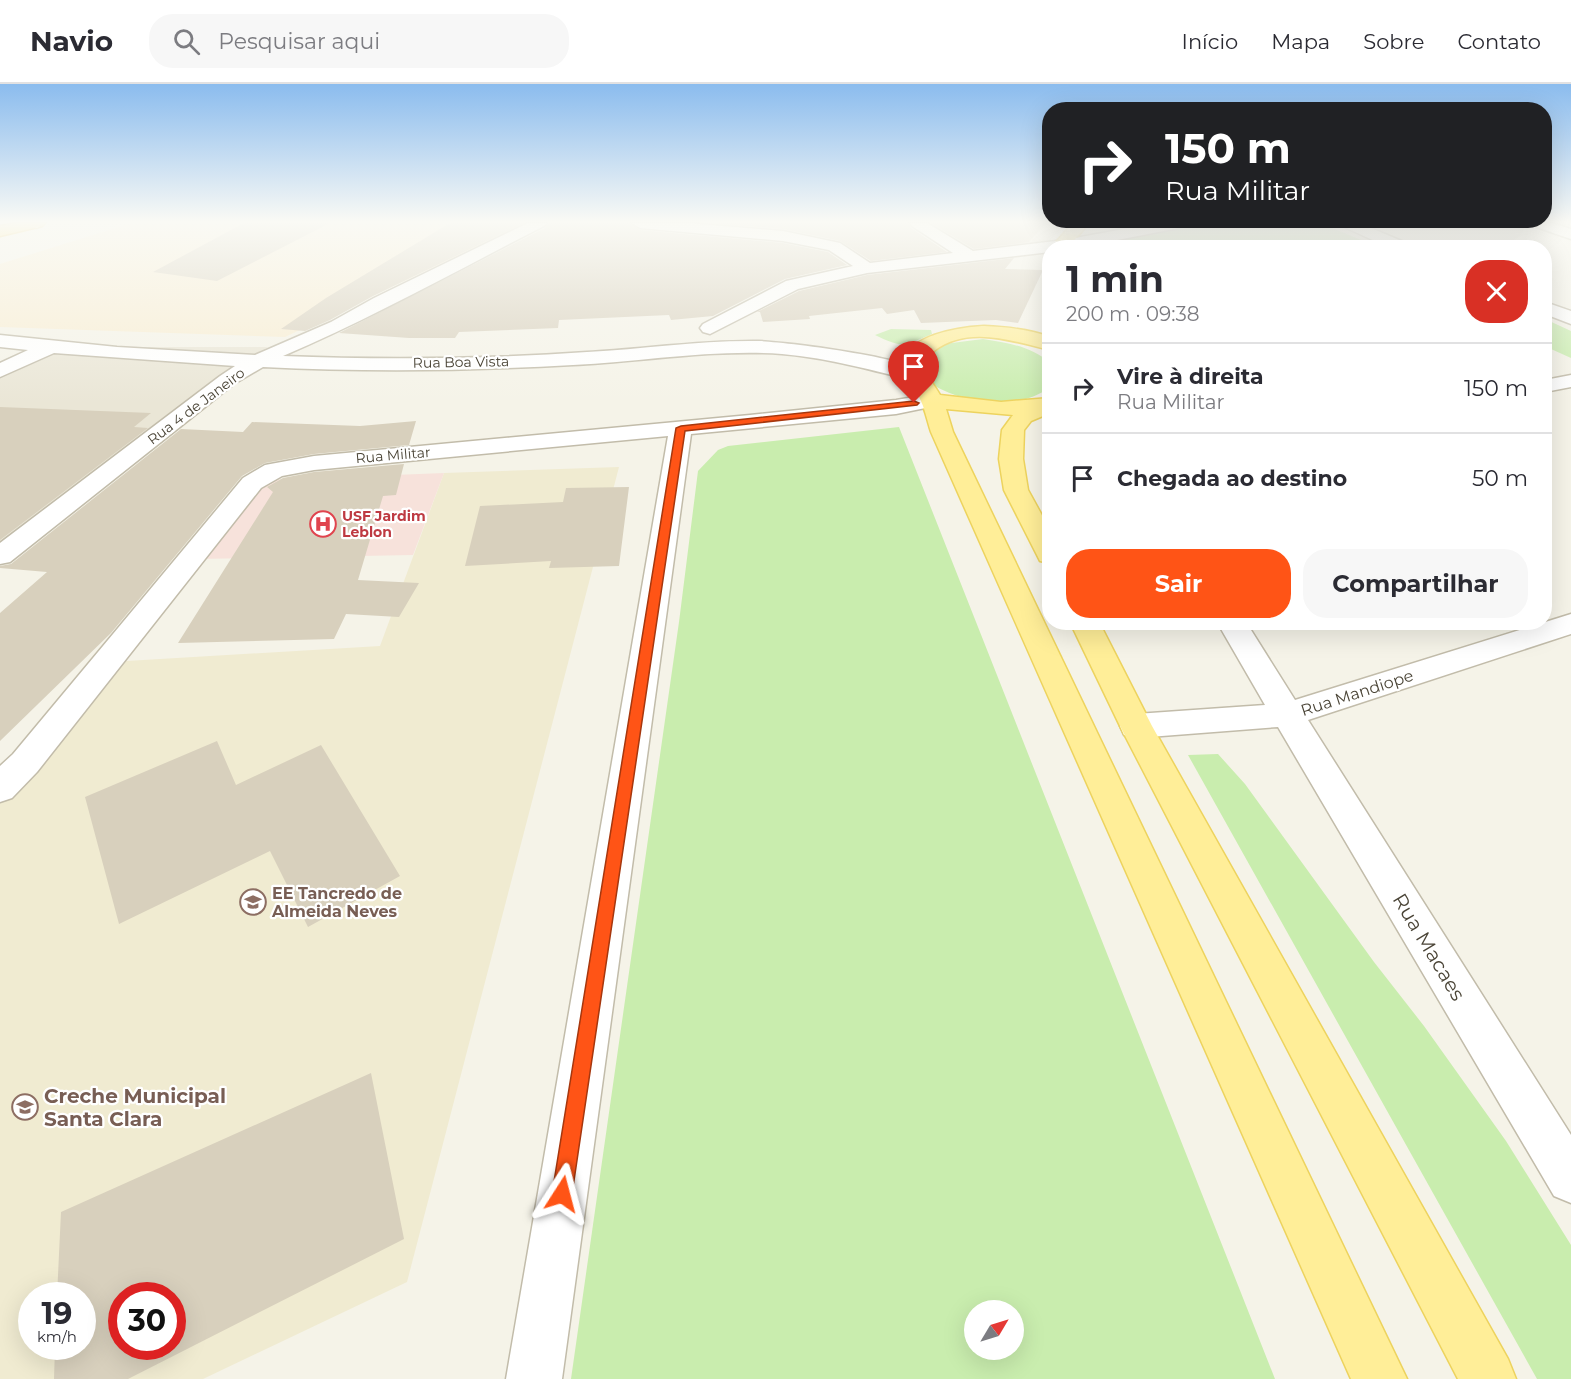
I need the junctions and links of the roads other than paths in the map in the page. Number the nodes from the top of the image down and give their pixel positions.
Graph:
1 (417, 283) edge
2 (799, 283) edge
3 (1552, 310) edge
4 (1571, 318) edge
5 (710, 328) dead end
6 (0, 340) edge
7 (1042, 342) edge
8 (50, 346) junction
9 (256, 362) junction
10 (0, 371) edge
11 (1571, 381) edge
12 (1552, 385) edge
13 (926, 388) junction
14 (1042, 406) edge
15 (1042, 407) edge
16 (681, 428) junction
17 (1042, 540) edge
18 (0, 556) edge
19 (1571, 624) edge
20 (1088, 630) edge
21 (1236, 630) edge
22 (1287, 715) junction
23 (1136, 726) junction
24 (0, 788) edge
25 (1565, 1158) edge
26 (534, 1379) edge
27 (1379, 1379) edge
28 (1488, 1379) edge

1 - 9 street, Rua 4 de Janeiro
2 - 5 street
3 - 4 street
6 - 8 street, Rua Boa Vista
7 - 13 main road
8 - 9 street, Rua Boa Vista
8 - 10 street
9 - 13 street, Rua Boa Vista
9 - 18 street, Rua 4 de Janeiro
11 - 12 street
13 - 14 main road
13 - 16 street, Rua Militar
13 - 27 main road
15 - 17 main road
16 - 24 street, Rua Militar
16 - 26 street
19 - 22 street, Rua Mandiope
20 - 23 main road
21 - 22 street, Rua Macaes
22 - 23 street, Rua Mandiope
22 - 25 street, Rua Macaes
23 - 28 main road

